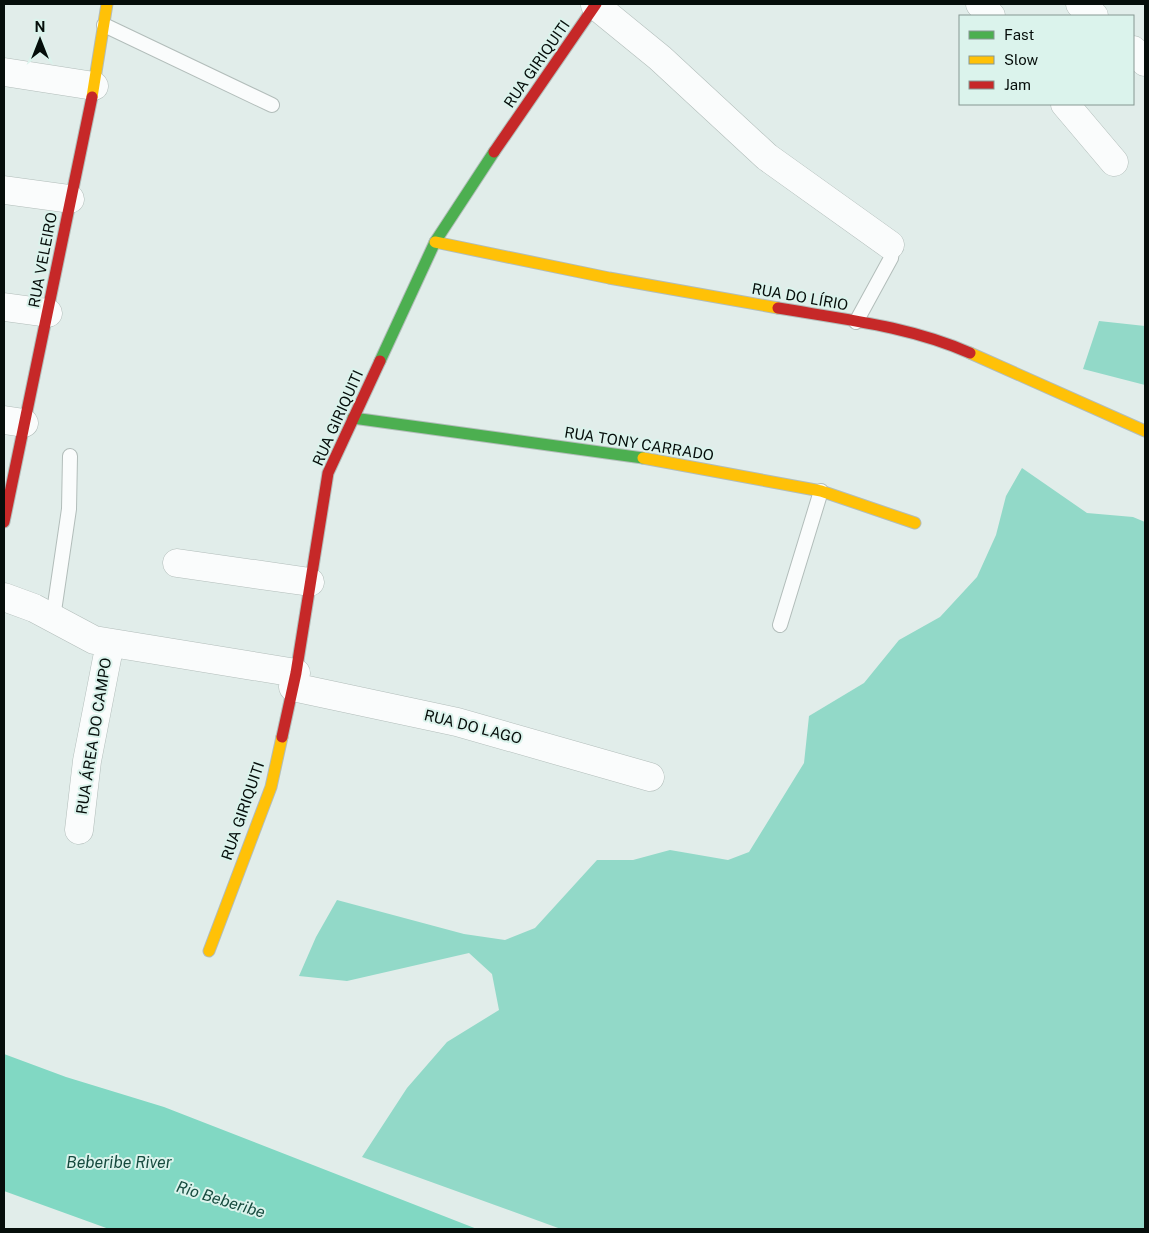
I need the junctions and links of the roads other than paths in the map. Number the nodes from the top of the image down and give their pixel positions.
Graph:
1 (107, 4) edge
2 (596, 4) edge
3 (980, 4) edge
4 (1080, 4) edge
5 (990, 15) edge
6 (1093, 15) edge
7 (104, 25) junction
8 (1134, 51) edge
9 (1145, 62) edge
10 (4, 72) edge
11 (94, 86) junction
12 (272, 105) dead end
13 (1066, 105) edge
14 (1114, 162) dead end
15 (4, 190) edge
16 (70, 199) junction
17 (435, 242) junction
18 (890, 244) joint
19 (4, 306) edge
20 (48, 313) junction
21 (856, 322) junction
22 (353, 418) junction
23 (14, 422) edge
24 (1145, 431) edge
25 (70, 456) dead end
26 (821, 491) junction
27 (4, 522) edge
28 (915, 522) dead end
29 (178, 563) dead end
30 (310, 582) junction
31 (4, 597) edge
32 (53, 618) junction
33 (780, 625) dead end
34 (110, 643) junction
35 (294, 680) junction
36 (650, 777) dead end
37 (79, 830) dead end
38 (209, 951) dead end

1 - 7 street, RUA VELEIRO
2 - 17 street, RUA GIRIQUITI
2 - 18 street
3 - 5 street
4 - 6 street
7 - 11 street, RUA VELEIRO
7 - 12 lane
8 - 9 street
10 - 11 street
11 - 16 street, RUA VELEIRO
13 - 14 street
15 - 16 street
16 - 20 street, RUA VELEIRO
17 - 21 street, RUA DO LÍRIO
17 - 22 street, RUA GIRIQUITI
18 - 21 lane
19 - 20 street
20 - 23 street, RUA VELEIRO
21 - 24 street, RUA DO LÍRIO
22 - 26 street, RUA TONY CARRADO
22 - 30 street, RUA GIRIQUITI
23 - 27 street, RUA VELEIRO
25 - 32 lane
26 - 28 street, RUA TONY CARRADO
26 - 33 lane
29 - 30 street
30 - 35 street, RUA GIRIQUITI
31 - 32 street, RUA DO LAGO
32 - 34 street, RUA DO LAGO
34 - 35 street, RUA DO LAGO
34 - 37 street, RUA ÁREA DO CAMPO
35 - 36 street, RUA DO LAGO
35 - 38 street, RUA GIRIQUITI

